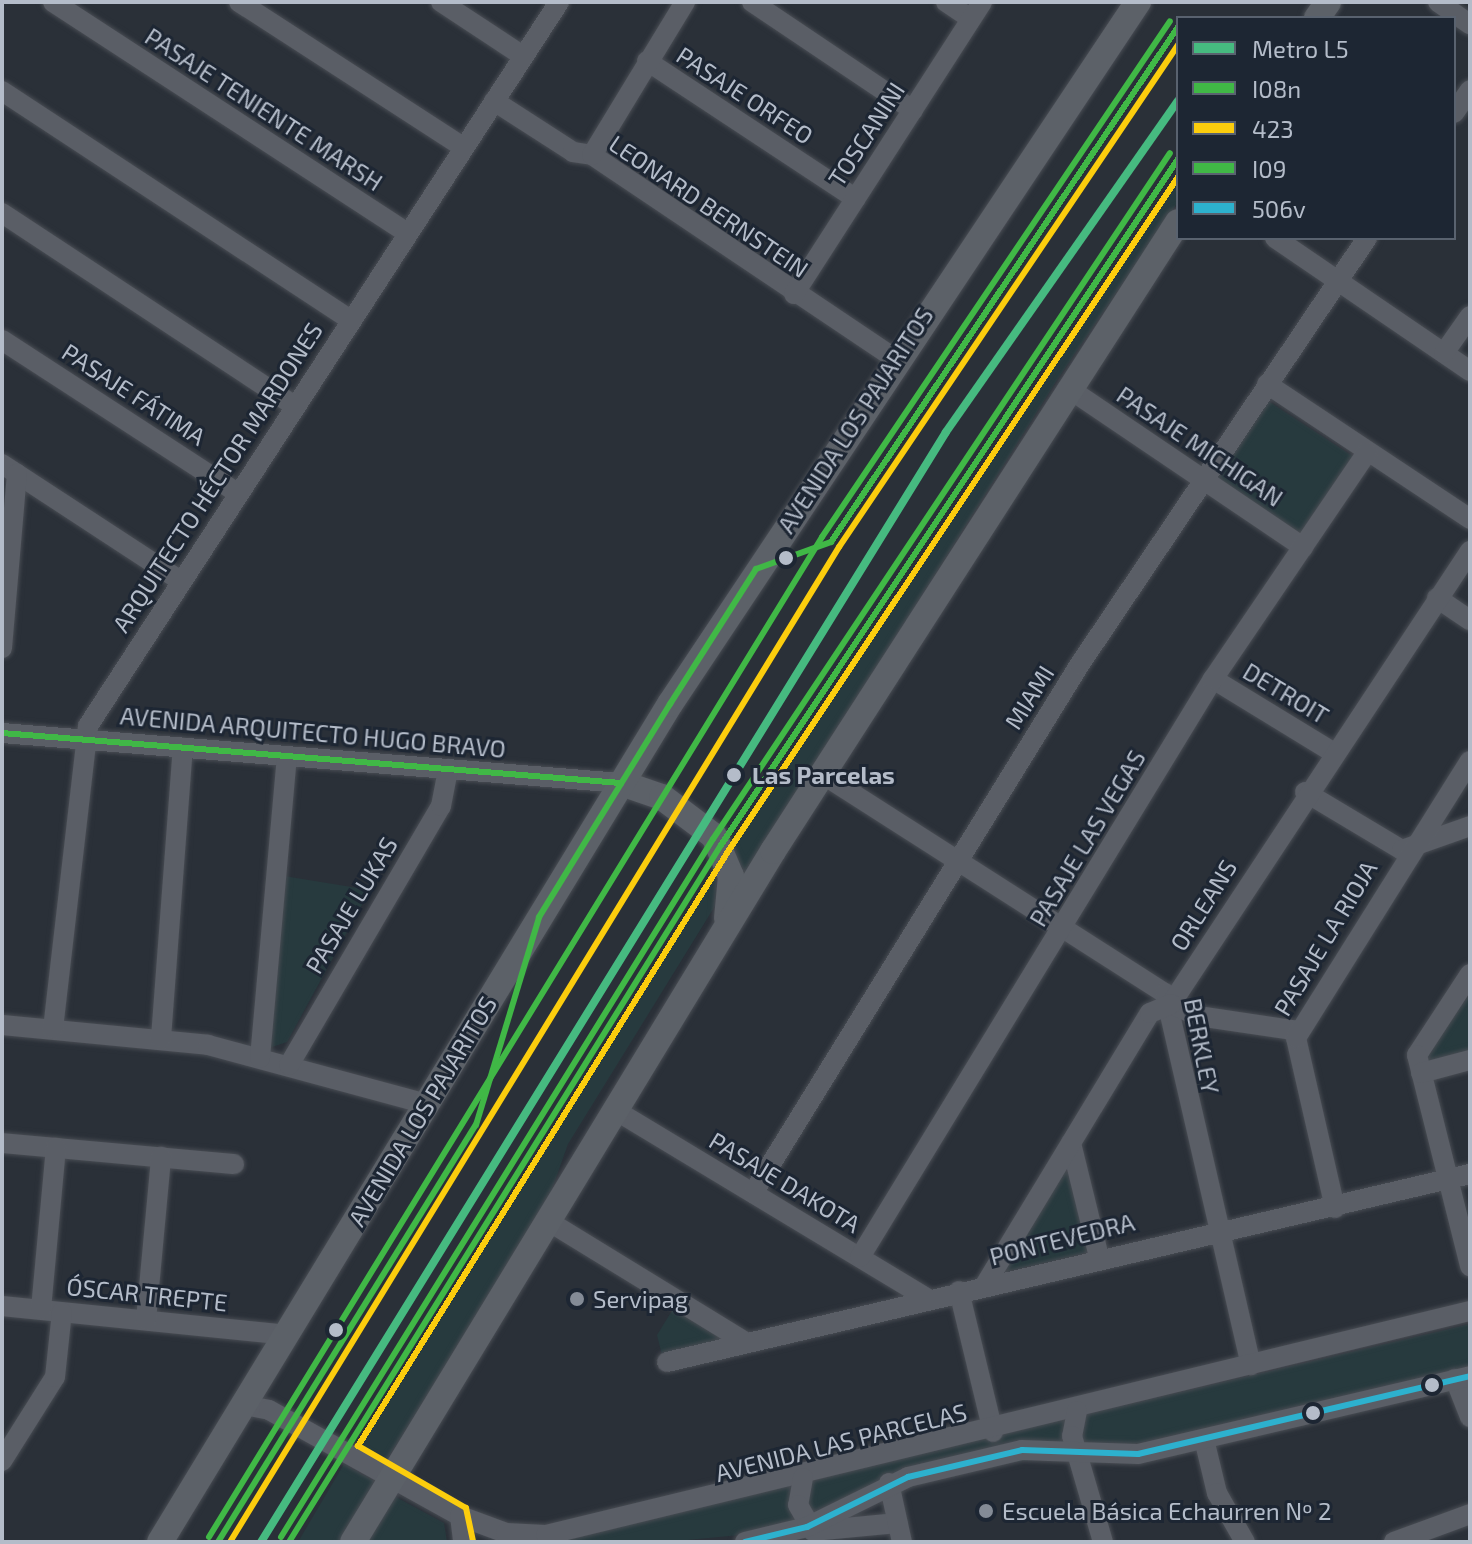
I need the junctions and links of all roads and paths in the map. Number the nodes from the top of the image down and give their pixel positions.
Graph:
1 (53, 2) edge
2 (239, 2) edge
3 (441, 2) edge
4 (559, 2) edge
5 (685, 2) edge
6 (752, 2) edge
7 (946, 2) edge
8 (1138, 2) edge
9 (1438, 2) edge
10 (977, 10) edge
11 (1470, 24) edge
12 (523, 56) junction
13 (647, 61) junction
14 (1470, 90) edge
15 (2, 91) edge
16 (494, 101) junction
17 (913, 110) junction
18 (1456, 110) edge
19 (463, 147) junction
20 (592, 155) junction
21 (856, 199) junction
22 (2, 213) edge
23 (1176, 225) edge
24 (407, 233) junction
25 (1278, 240) edge
26 (1366, 240) edge
27 (1337, 281) junction
28 (794, 294) junction
29 (1470, 316) edge
30 (351, 320) junction
31 (2, 340) edge
32 (1444, 353) junction
33 (894, 358) junction
34 (1470, 371) edge
35 (1267, 384) junction
36 (1068, 388) junction
37 (295, 406) junction
38 (1367, 452) junction
39 (9, 469) edge
40 (1203, 479) junction
41 (238, 493) junction
42 (1470, 519) edge
43 (1303, 547) junction
44 (1470, 551) edge
45 (181, 581) junction
46 (5, 585) edge
47 (1437, 598) junction
48 (1470, 620) edge
49 (2, 648) edge
50 (1213, 679) junction
51 (2, 733) edge
52 (81, 740) junction
53 (183, 748) junction
54 (1331, 751) junction
55 (287, 756) junction
56 (1470, 761) edge
57 (448, 769) junction
58 (822, 774) junction
59 (621, 783) junction
60 (1305, 792) junction
61 (1470, 826) edge
62 (1408, 851) junction
63 (960, 859) junction
64 (1066, 925) junction
65 (725, 929) junction
66 (1470, 974) edge
67 (1171, 1004) junction
68 (2, 1025) edge
69 (53, 1029) junction
70 (1300, 1031) junction
71 (161, 1038) junction
72 (260, 1058) junction
73 (1470, 1060) edge
74 (289, 1065) junction
75 (1421, 1073) junction
76 (426, 1104) junction
77 (615, 1110) junction
78 (2, 1143) edge
79 (1071, 1143) junction
80 (56, 1148) junction
81 (161, 1157) junction
82 (234, 1164) dead end
83 (1470, 1174) edge
84 (1447, 1179) junction
85 (753, 1193) junction
86 (1335, 1208) junction
87 (548, 1221) junction
88 (1219, 1233) junction
89 (860, 1257) junction
90 (1099, 1257) junction
91 (1470, 1266) edge
92 (985, 1285) junction
93 (959, 1291) junction
94 (928, 1299) junction
95 (2, 1306) edge
96 (41, 1309) junction
97 (1470, 1311) edge
98 (62, 1312) junction
99 (146, 1320) junction
100 (286, 1335) junction
101 (747, 1343) junction
102 (667, 1362) dead end
103 (1251, 1365) junction
104 (1463, 1378) edge
105 (244, 1405) junction
106 (1077, 1411) junction
107 (1470, 1417) edge
108 (993, 1432) junction
109 (11, 1433) edge
110 (1204, 1439) junction
111 (1077, 1451) junction
112 (2, 1461) edge
113 (392, 1476) junction
114 (803, 1478) junction
115 (889, 1483) junction
116 (1470, 1514) edge
117 (460, 1516) junction
118 (807, 1527) junction
119 (900, 1533) edge
120 (160, 1542) edge
121 (353, 1542) edge
122 (463, 1542) edge
123 (745, 1542) edge
124 (1103, 1542) edge
125 (1245, 1542) edge
126 (1394, 1542) edge

1 - 24 street, PASAJE TENIENTE MARSH
2 - 19 street
3 - 12 street
4 - 12 street, ARQUITECTO HÉCTOR MARDONES
5 - 13 street
6 - 17 street
7 - 10 street
8 - 33 main road, AVENIDA LOS PAJARITOS
9 - 11 street
10 - 17 street, TOSCANINI
12 - 16 street, ARQUITECTO HÉCTOR MARDONES
13 - 20 street
13 - 21 street, PASAJE ORFEO
14 - 18 street
15 - 30 street
16 - 19 street, ARQUITECTO HÉCTOR MARDONES
16 - 20 street, LEONARD BERNSTEIN
17 - 21 street, TOSCANINI
19 - 24 street, ARQUITECTO HÉCTOR MARDONES
20 - 28 street, LEONARD BERNSTEIN
21 - 28 street, TOSCANINI
22 - 37 street
23 - 36 main road
24 - 30 street, ARQUITECTO HÉCTOR MARDONES
25 - 27 street
26 - 27 street, MIAMI
27 - 32 street
27 - 35 street, MIAMI
28 - 33 street, LEONARD BERNSTEIN
29 - 32 street
30 - 37 street, ARQUITECTO HÉCTOR MARDONES
31 - 41 street, PASAJE FÁTIMA
32 - 34 street
33 - 59 main road, AVENIDA LOS PAJARITOS
35 - 38 street
35 - 40 street, MIAMI
36 - 40 street, PASAJE MICHIGAN
36 - 58 main road
37 - 41 street, ARQUITECTO HÉCTOR MARDONES
38 - 42 street
38 - 43 street, PASAJE LAS VEGAS
39 - 45 street
39 - 46 street
40 - 43 street, PASAJE MICHIGAN
40 - 63 street, MIAMI
41 - 45 street, ARQUITECTO HÉCTOR MARDONES
43 - 50 street, PASAJE LAS VEGAS
44 - 47 street, ORLEANS
45 - 52 street, ARQUITECTO HÉCTOR MARDONES
46 - 49 street
47 - 48 street
47 - 54 street, ORLEANS
50 - 54 street, DETROIT
50 - 64 street, PASAJE LAS VEGAS
51 - 52 street, AVENIDA ARQUITECTO HUGO BRAVO
52 - 53 street, AVENIDA ARQUITECTO HUGO BRAVO
52 - 69 street, ARQUITECTO HÉCTOR MARDONES
53 - 55 street, AVENIDA ARQUITECTO HUGO BRAVO
53 - 71 street
54 - 60 street, ORLEANS
55 - 57 street, AVENIDA ARQUITECTO HUGO BRAVO
55 - 72 street
56 - 62 street, PASAJE LA RIOJA
57 - 59 street, AVENIDA ARQUITECTO HUGO BRAVO
57 - 74 street, PASAJE LUKAS
58 - 63 street, BERKLEY
58 - 65 main road
59 - 65 main road
59 - 76 main road, AVENIDA LOS PAJARITOS
60 - 62 street
60 - 67 street, ORLEANS
61 - 62 street
62 - 70 street, PASAJE LA RIOJA
63 - 64 street, BERKLEY
63 - 85 street, MIAMI
64 - 67 street, BERKLEY
64 - 89 street, PASAJE LAS VEGAS
65 - 77 main road
66 - 75 street
67 - 70 street
67 - 79 street, ORLEANS
67 - 88 street, BERKLEY
68 - 69 street
69 - 71 street
70 - 86 street, PASAJE LA RIOJA
71 - 72 street
72 - 74 street
73 - 75 street
74 - 76 street
75 - 84 street
76 - 100 main road, AVENIDA LOS PAJARITOS
77 - 85 street, PASAJE DAKOTA
77 - 87 main road
78 - 80 street
79 - 90 street
79 - 92 street, ORLEANS
80 - 81 street
80 - 96 street
81 - 82 street
81 - 99 street
83 - 84 street, PONTEVEDRA
84 - 86 street, PONTEVEDRA
84 - 91 street
85 - 89 street, PASAJE DAKOTA
86 - 88 street, PONTEVEDRA
87 - 101 street
87 - 113 main road
88 - 90 street, PONTEVEDRA
88 - 103 street, BERKLEY
89 - 94 street, PASAJE DAKOTA
90 - 92 street, PONTEVEDRA
92 - 93 street, PONTEVEDRA
93 - 94 street, PONTEVEDRA
93 - 108 street
94 - 101 street, PONTEVEDRA
95 - 96 street, ÓSCAR TREPTE
96 - 98 street, ÓSCAR TREPTE
97 - 103 street, AVENIDA LAS PARCELAS
98 - 99 street, ÓSCAR TREPTE
98 - 109 street
99 - 100 street, ÓSCAR TREPTE
100 - 105 main road, AVENIDA LOS PAJARITOS
101 - 102 street, PONTEVEDRA
103 - 106 street, AVENIDA LAS PARCELAS
104 - 107 street
104 - 110 street, AVENIDA LAS PARCELAS
105 - 113 street, AVENIDA LAS PARCELAS
105 - 120 main road, AVENIDA LOS PAJARITOS
106 - 108 street, AVENIDA LAS PARCELAS
106 - 111 street
108 - 114 street, AVENIDA LAS PARCELAS
109 - 112 street
110 - 111 street, AVENIDA LAS PARCELAS
110 - 125 street
111 - 115 street, AVENIDA LAS PARCELAS
111 - 124 street
113 - 117 street, AVENIDA LAS PARCELAS
113 - 121 main road
114 - 117 street, AVENIDA LAS PARCELAS
114 - 118 street
115 - 118 street, AVENIDA LAS PARCELAS
115 - 119 street
116 - 126 street
117 - 122 street
118 - 119 street
118 - 123 street, AVENIDA LAS PARCELAS

